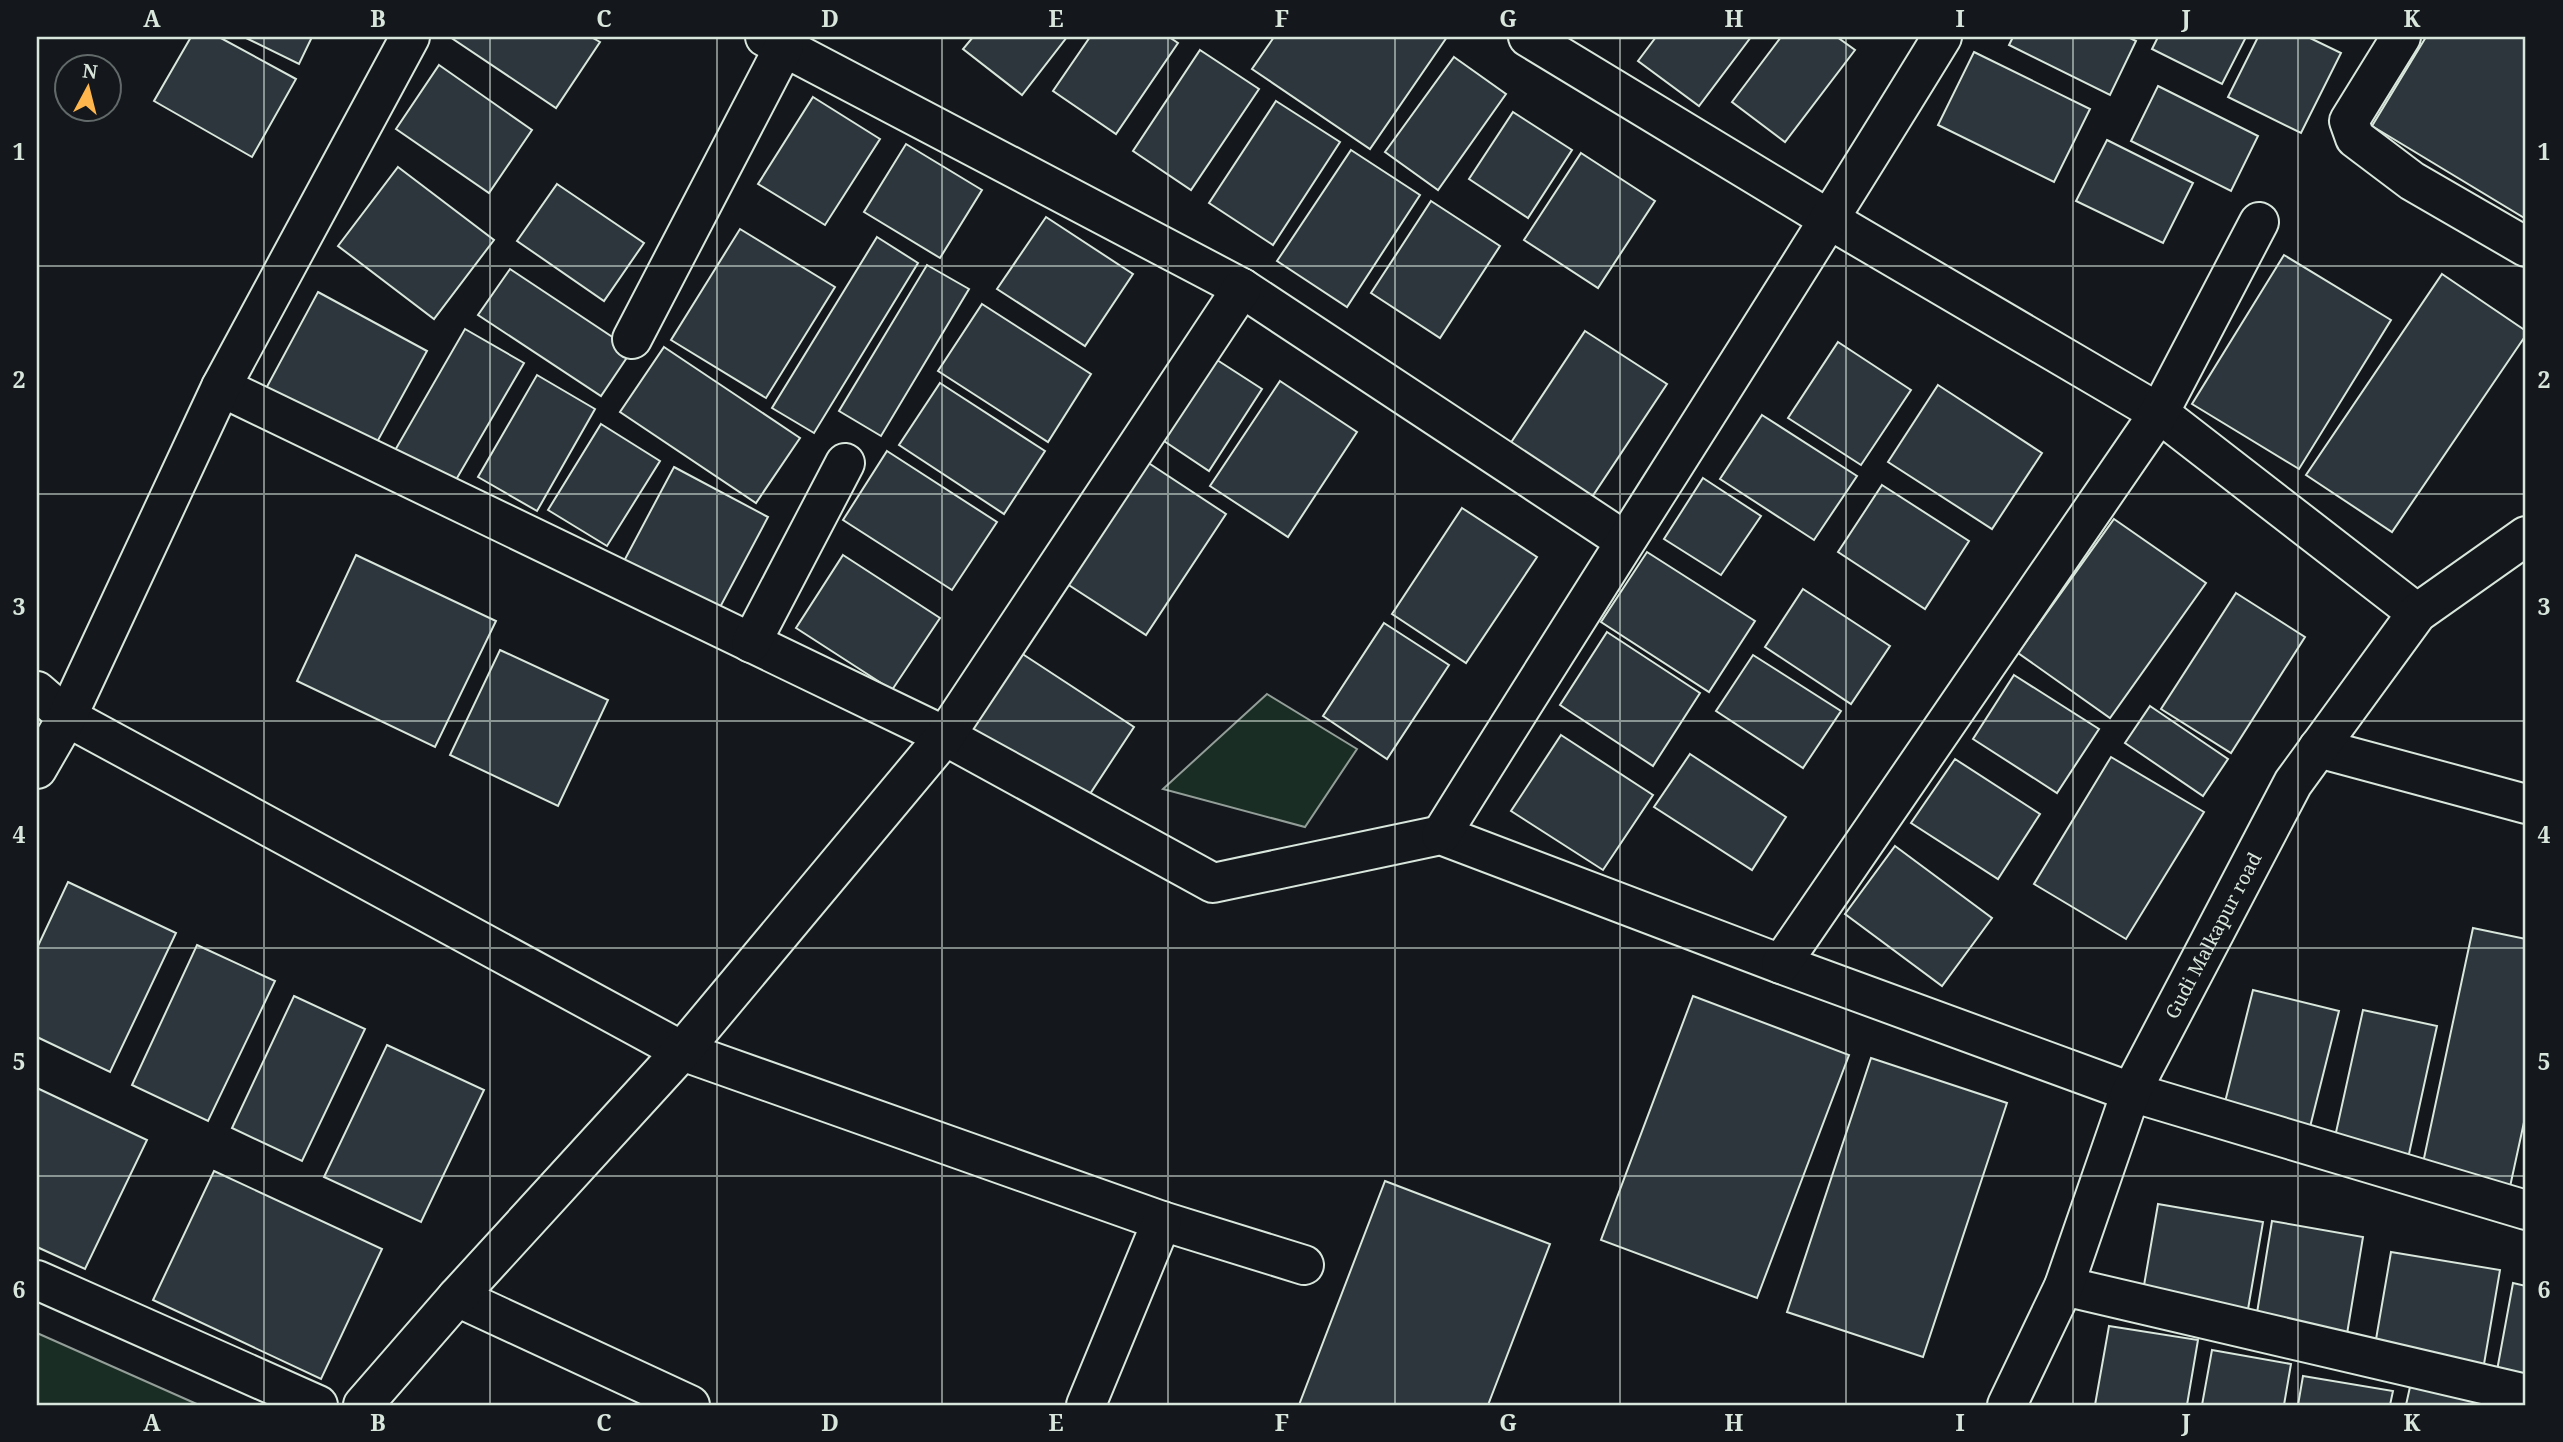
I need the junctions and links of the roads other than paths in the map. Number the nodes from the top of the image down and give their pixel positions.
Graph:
1 (410, 37) edge
2 (1528, 37) edge
3 (1942, 37) edge
4 (2401, 37) edge
5 (774, 42) edge
6 (1830, 220) junction
7 (2259, 222) dead end
8 (2526, 247) edge
9 (1242, 288) junction
10 (632, 339) dead end
11 (221, 387) junction
12 (2159, 413) junction
13 (845, 463) dead end
14 (2526, 536) edge
15 (1625, 541) junction
16 (2417, 613) junction
17 (751, 643) junction
18 (37, 691) edge
19 (67, 717) junction
20 (945, 736) junction
21 (2318, 748) junction
22 (37, 769) edge
23 (2526, 804) edge
24 (1441, 835) junction
25 (1781, 964) junction
26 (682, 1051) junction
27 (2131, 1092) junction
28 (2526, 1210) edge
29 (1162, 1222) junction
30 (1304, 1265) dead end
31 (37, 1280) edge
32 (2064, 1286) junction
33 (457, 1297) junction
34 (2526, 1394) edge
35 (318, 1405) edge
36 (363, 1405) edge
37 (687, 1405) edge
38 (1086, 1405) edge
39 (2007, 1405) edge

1 - 11 street
2 - 6 street
3 - 6 street
4 - 8 street
5 - 9 street
5 - 10 street
6 - 12 street
6 - 15 street
7 - 12 street
9 - 15 street
9 - 20 street
11 - 17 street
11 - 19 street
12 - 16 street
12 - 25 street
13 - 17 street
14 - 16 street, Gudi Malkapur road
15 - 24 street
16 - 21 street, Gudi Malkapur road
17 - 20 street
18 - 19 street
19 - 22 street
19 - 26 street
20 - 24 street
20 - 26 street
21 - 23 street
21 - 27 street, Gudi Malkapur road
24 - 25 street
25 - 27 street
26 - 29 street
26 - 33 street
27 - 28 street
27 - 32 street, Gudi Malkapur road
29 - 30 street
29 - 38 street
31 - 35 street
32 - 34 street
32 - 39 street, Gudi Malkapur road
33 - 36 street
33 - 37 street

